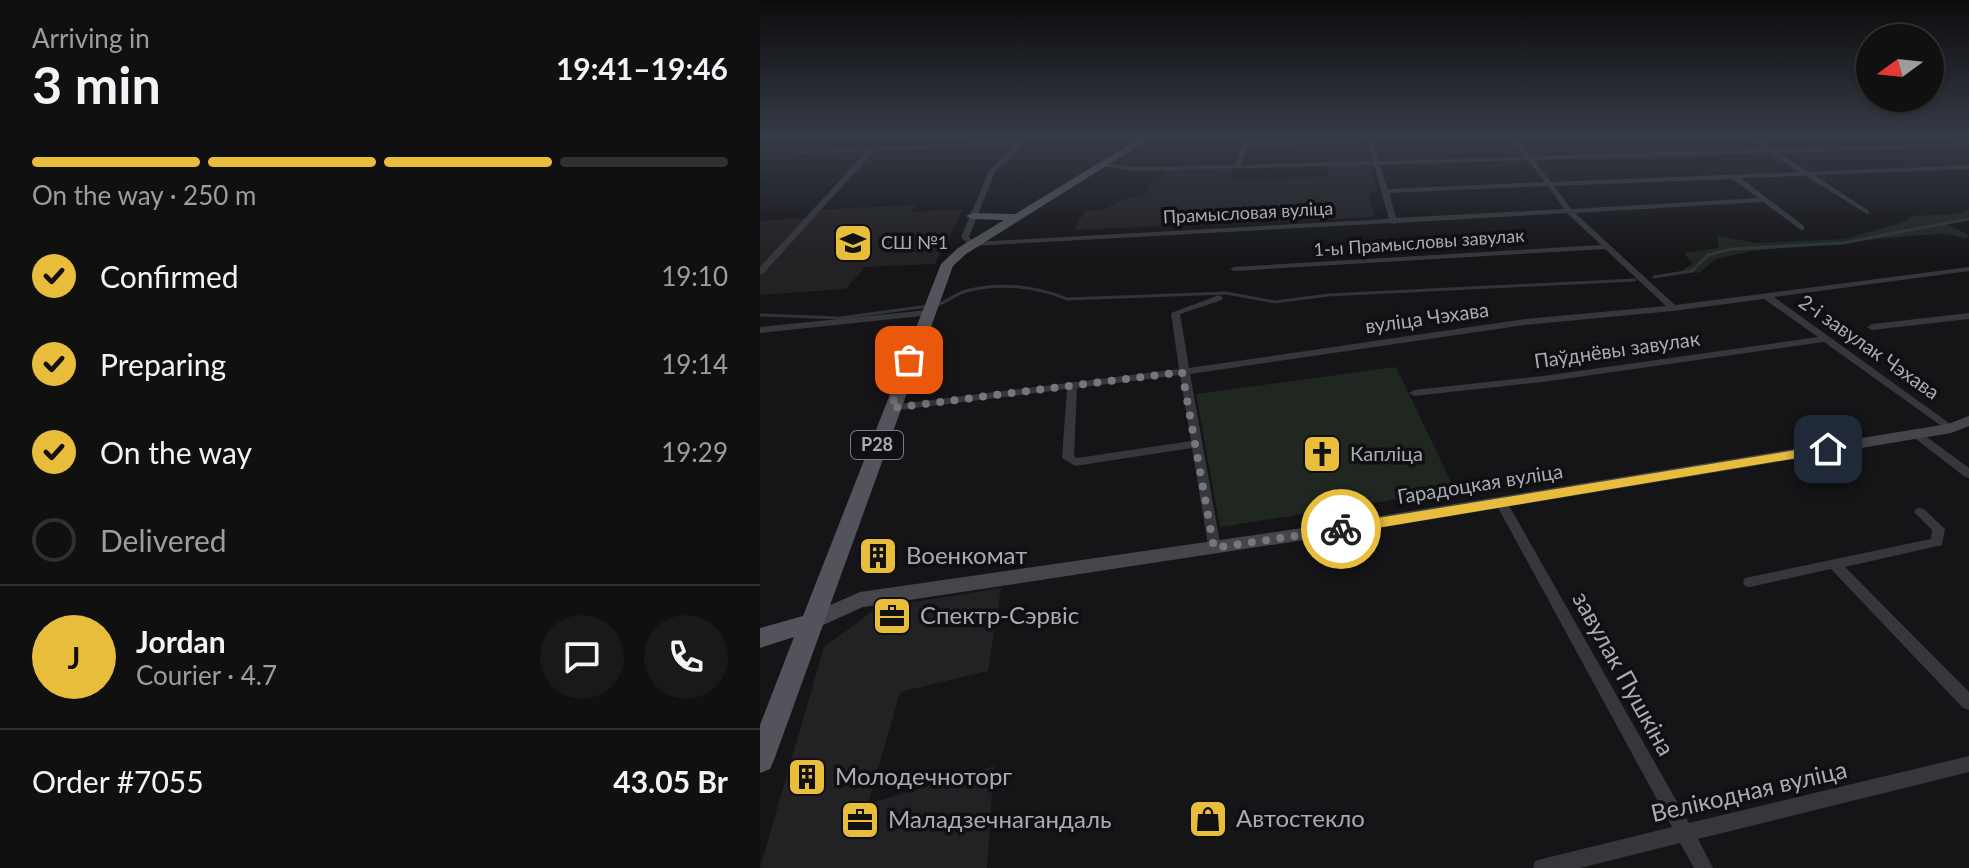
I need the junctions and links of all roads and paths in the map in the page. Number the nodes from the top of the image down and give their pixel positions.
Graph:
1 (1734, 176) edge
2 (847, 177) edge
3 (990, 177) edge
4 (1082, 177) edge
5 (1380, 177) edge
6 (1542, 177) edge
7 (1723, 177) edge
8 (1809, 177) edge
9 (1547, 185) junction
10 (1385, 191) junction
11 (1764, 200) junction
12 (1867, 212) dead end
13 (1571, 213) junction
14 (972, 216) junction
15 (1017, 217) junction
16 (1394, 222) junction
17 (1801, 228) dead end
18 (973, 244) junction
19 (1605, 247) junction
20 (1234, 269) dead end
21 (1969, 269) edge
22 (760, 272) edge
23 (1765, 295) junction
24 (1219, 298) dead end
25 (931, 304) junction
26 (1673, 308) junction
27 (1969, 316) edge
28 (1872, 327) dead end
29 (760, 330) edge
30 (1825, 339) junction
31 (1182, 372) junction
32 (1072, 385) junction
33 (1414, 393) dead end
34 (891, 408) junction
35 (1960, 425) edge
36 (1916, 434) junction
37 (1195, 444) junction
38 (1969, 474) edge
39 (1501, 502) junction
40 (1920, 512) dead end
41 (1214, 548) junction
42 (1836, 566) junction
43 (1750, 582) dead end
44 (810, 623) junction
45 (760, 638) edge
46 (1969, 703) edge
47 (760, 760) edge
48 (1969, 764) edge
49 (1683, 832) junction
50 (1542, 868) edge
51 (1704, 868) edge

1 - 11 street
2 - 22 street
3 - 14 street
4 - 15 main road, Р28
5 - 10 street
6 - 9 street
7 - 9 street
8 - 12 street
9 - 10 street
9 - 13 street
10 - 16 street
11 - 13 street, Прамысловая вуліца
11 - 17 street
13 - 16 street, Прамысловая вуліца
13 - 19 street
14 - 15 main road
14 - 18 street
15 - 18 main road, Р28
16 - 18 street, Прамысловая вуліца
18 - 25 main road, Р28
19 - 20 street, 1-ы Прамысловы завулак
19 - 26 street
21 - 23 street, вуліца Чэхава
23 - 26 street, вуліца Чэхава
23 - 30 street, 2-і завулак Чэхава
24 - 31 street
25 - 29 street
25 - 34 main road, Р28
26 - 31 street, вуліца Чэхава
27 - 28 street
30 - 33 street, Паўднёвы завулак
30 - 35 street, 2-і завулак Чэхава
31 - 32 street, вуліца Чэхава
31 - 37 street
32 - 34 street, вуліца Чэхава
32 - 37 street
34 - 44 main road, Р28
35 - 36 street, Гарадоцкая вуліца
36 - 38 street
36 - 39 street, Гарадоцкая вуліца
37 - 41 street
39 - 41 street, Гарадоцкая вуліца
39 - 49 street, завулак Пушкіна
40 - 42 street
41 - 44 street, Гарадоцкая вуліца
42 - 43 street
42 - 46 street
44 - 45 main road
44 - 47 main road
48 - 49 street, Велікодная вуліца
49 - 50 street, Велікодная вуліца
49 - 51 street, завулак Пушкіна

